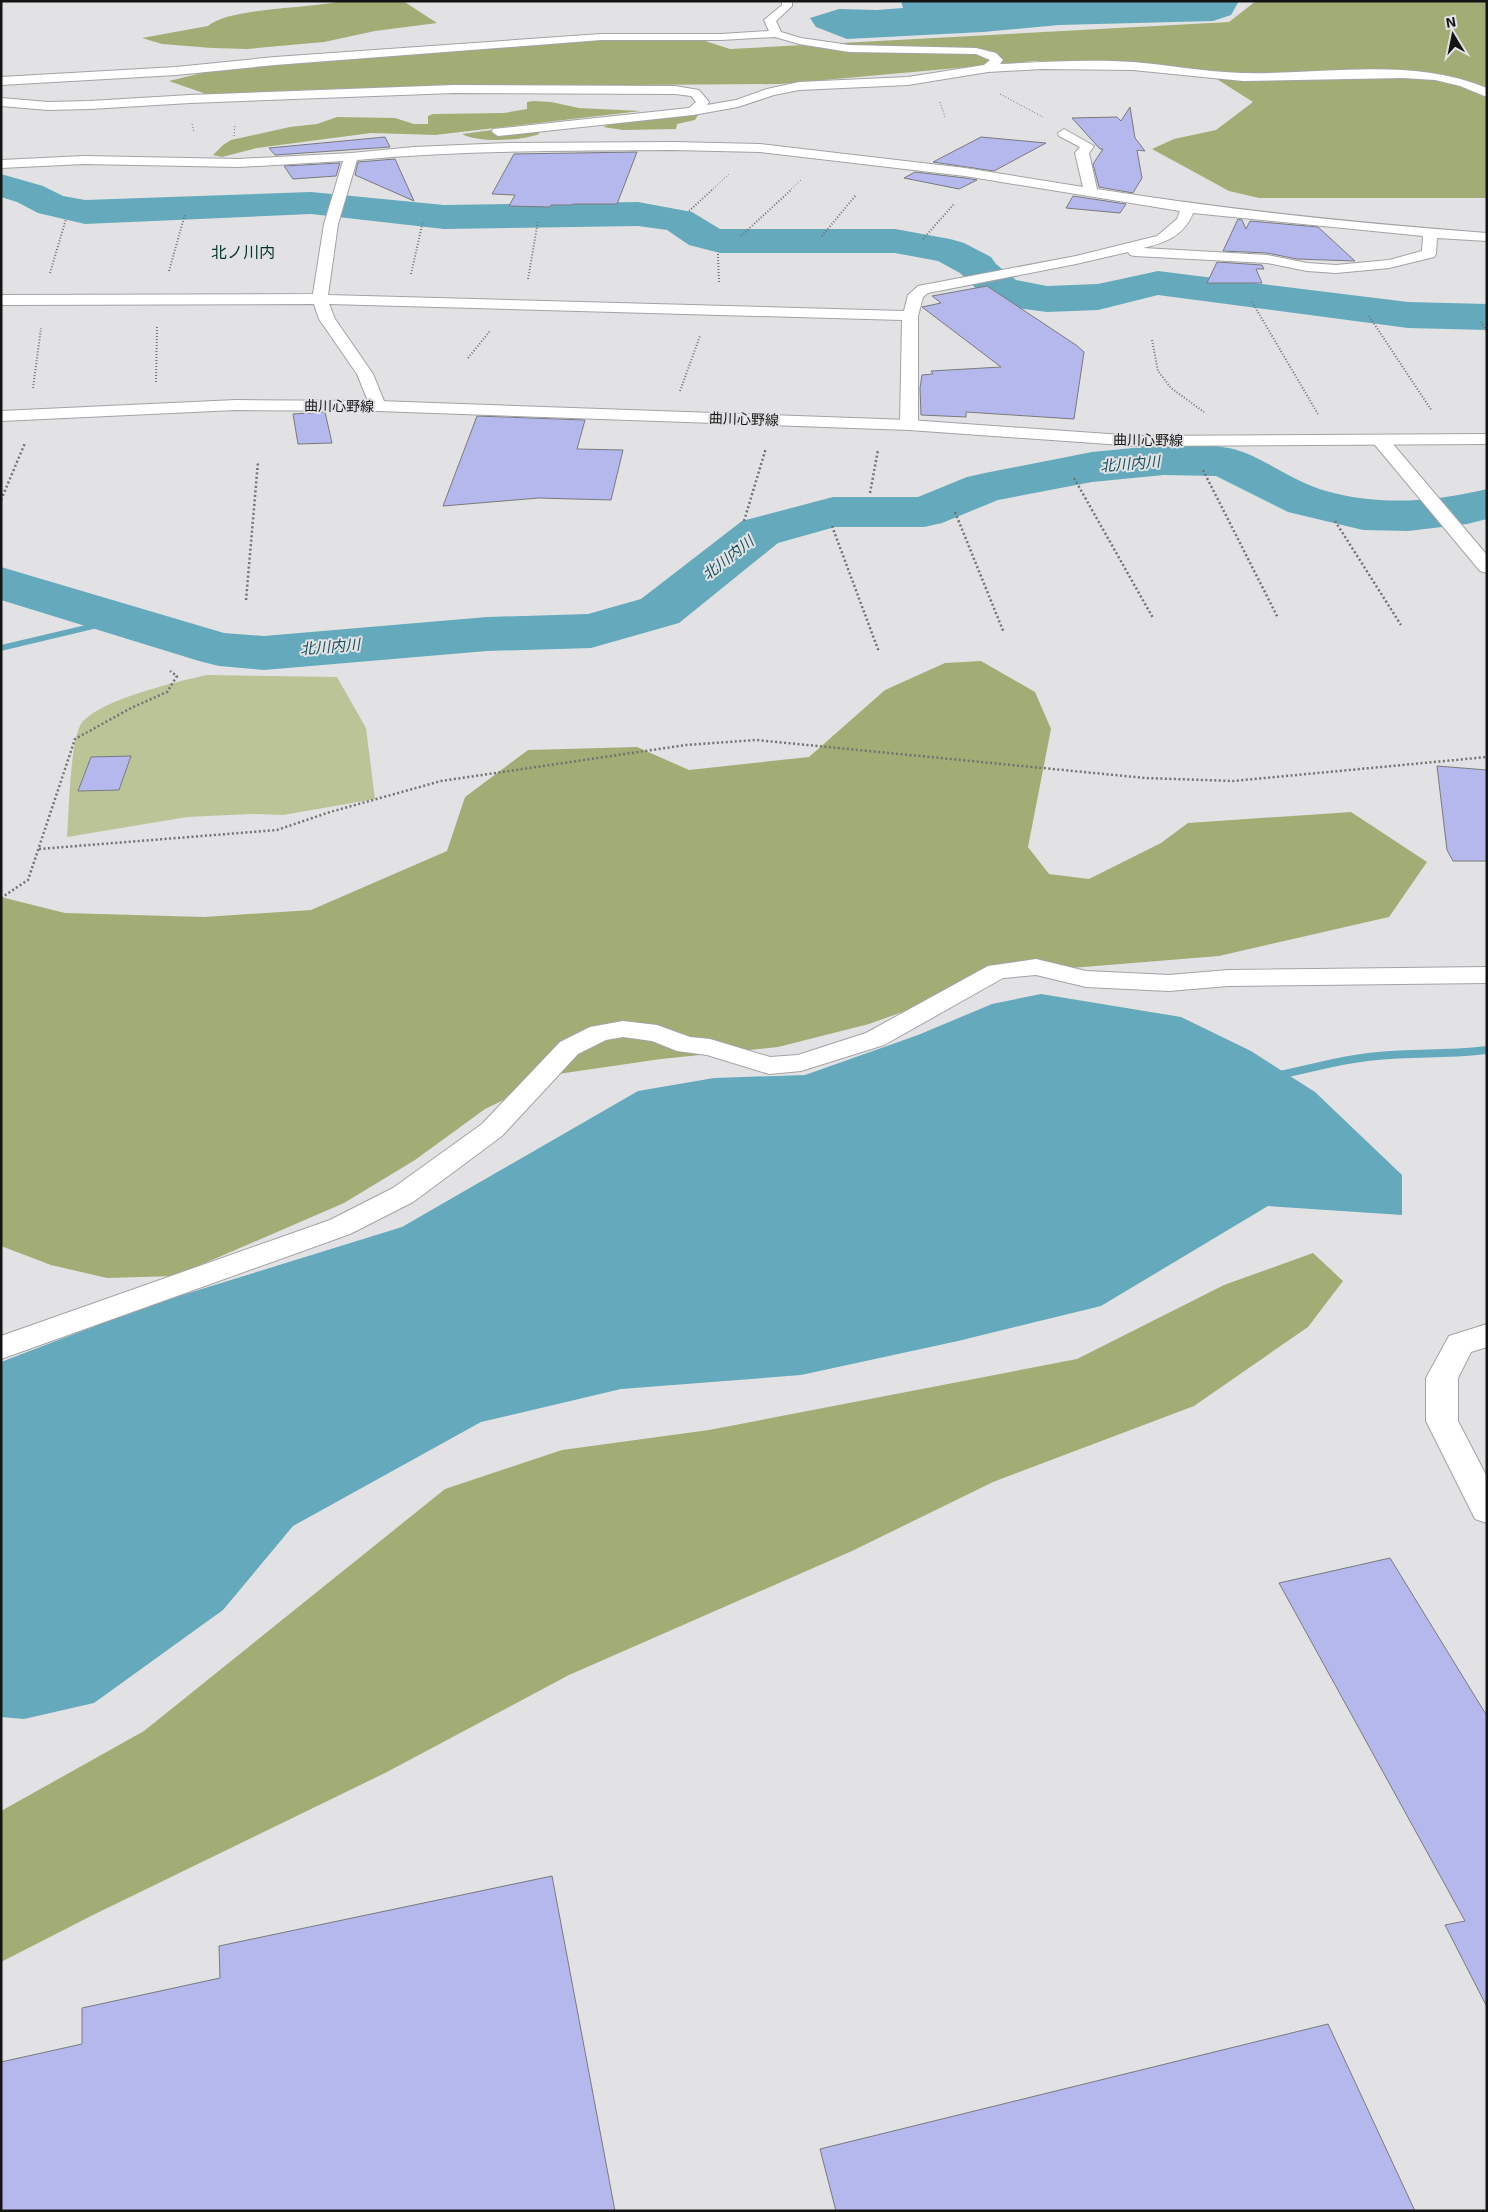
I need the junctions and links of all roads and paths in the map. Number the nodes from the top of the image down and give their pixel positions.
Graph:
1 (787, 1) edge
2 (776, 34) junction
3 (988, 68) junction
4 (1, 81) edge
5 (996, 92) dead end
6 (1487, 93) edge
7 (1, 102) edge
8 (940, 102) dead end
9 (693, 111) junction
10 (944, 116) dead end
11 (1044, 118) dead end
12 (1064, 133) dead end
13 (482, 134) dead end
14 (462, 136) dead end
15 (351, 157) junction
16 (1, 164) edge
17 (734, 170) dead end
18 (803, 178) dead end
19 (1091, 191) junction
20 (856, 195) dead end
21 (954, 204) dead end
22 (1188, 208) junction
23 (689, 211) dead end
24 (185, 214) dead end
25 (66, 219) dead end
26 (423, 221) dead end
27 (538, 221) dead end
28 (1430, 233) junction
29 (741, 236) dead end
30 (822, 236) dead end
31 (1487, 237) edge
32 (923, 239) dead end
33 (1116, 251) junction
34 (718, 254) dead end
35 (49, 274) dead end
36 (168, 275) dead end
37 (410, 277) dead end
38 (528, 279) dead end
39 (719, 288) dead end
40 (320, 299) junction
41 (1, 300) edge
42 (1252, 302) dead end
43 (910, 316) junction
44 (1369, 316) dead end
45 (1481, 322) dead end
46 (42, 323) dead end
47 (156, 323) dead end
48 (491, 330) dead end
49 (1487, 331) edge
50 (701, 334) dead end
51 (1152, 340) dead end
52 (468, 358) dead end
53 (33, 388) dead end
54 (156, 390) dead end
55 (678, 397) dead end
56 (378, 406) junction
57 (1207, 414) dead end
58 (1434, 414) dead end
59 (1, 416) edge
60 (1319, 416) dead end
61 (909, 424) junction
62 (26, 439) dead end
63 (1487, 439) edge
64 (1381, 441) junction
65 (880, 442) dead end
66 (766, 448) dead end
67 (258, 462) dead end
68 (1203, 470) dead end
69 (1074, 478) dead end
70 (870, 493) dead end
71 (1, 500) edge
72 (955, 512) dead end
73 (1335, 520) dead end
74 (744, 522) dead end
75 (832, 526) dead end
76 (1487, 567) edge
77 (246, 600) dead end
78 (1154, 618) dead end
79 (1278, 618) dead end
80 (1400, 625) dead end
81 (1004, 633) dead end
82 (879, 652) dead end
83 (170, 671) dead end
84 (1487, 757) edge
85 (39, 850) junction
86 (1, 898) edge
87 (1487, 976) edge
88 (1487, 1334) edge
89 (1, 1348) edge
90 (1487, 1510) edge

1 - 2 street
2 - 3 street
2 - 4 street
3 - 6 street
3 - 9 street
5 - 11 path
7 - 9 street
8 - 10 path
9 - 13 street
12 - 19 street
14 - 15 street
15 - 16 street
15 - 19 street
15 - 40 street
17 - 23 path
18 - 29 path
19 - 22 street
20 - 30 path
21 - 32 path
22 - 28 street
22 - 33 street
24 - 36 path
25 - 35 path
26 - 37 path
27 - 38 path
28 - 31 street
28 - 33 street
33 - 43 street
34 - 39 path
40 - 41 street
40 - 43 street
40 - 56 street
42 - 60 path
43 - 61 street
44 - 58 path
45 - 49 path
46 - 53 path
47 - 54 path
48 - 52 path
50 - 55 path
51 - 57 path
56 - 59 street, 曲川心野線
56 - 61 street, 曲川心野線
61 - 64 street, 曲川心野線
62 - 71 path
63 - 64 street, 曲川心野線
64 - 76 street
65 - 70 path
66 - 74 path
67 - 77 path
68 - 79 path
69 - 78 path
72 - 81 path
73 - 80 path
75 - 82 path
83 - 85 path
84 - 85 path
85 - 86 path
87 - 89 street
88 - 90 street

